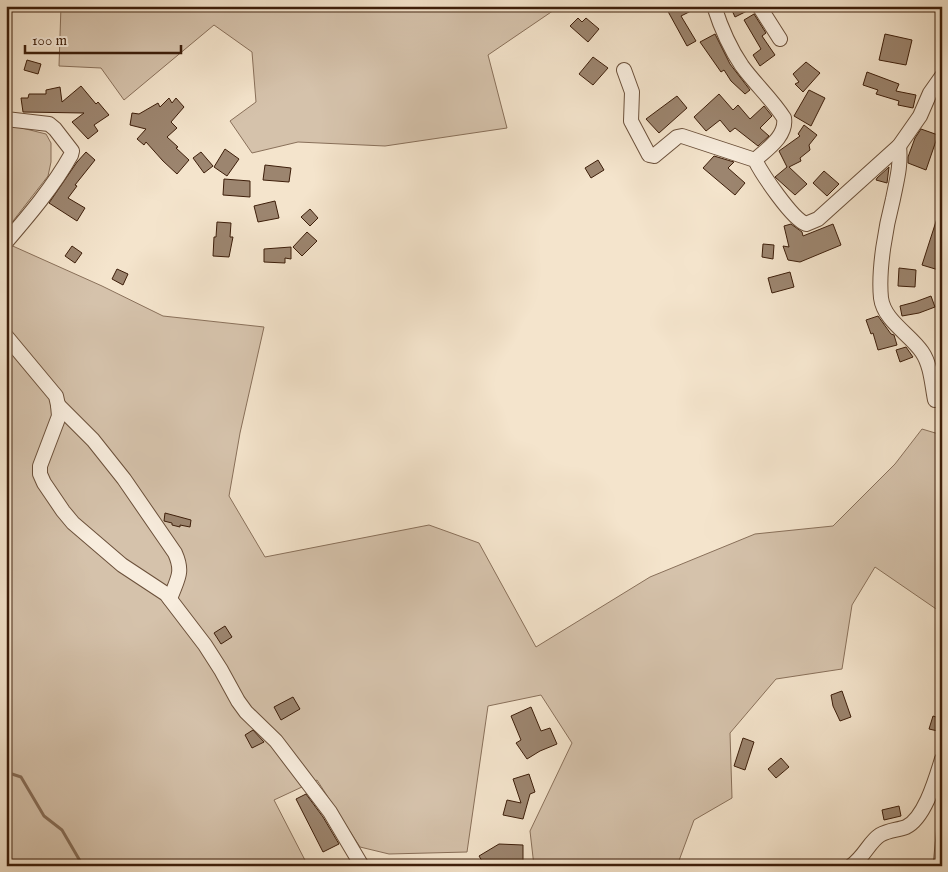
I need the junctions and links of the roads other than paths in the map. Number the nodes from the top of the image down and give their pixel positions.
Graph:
1 (714, 6) edge
2 (759, 6) edge
3 (780, 39) dead end
4 (624, 70) dead end
5 (942, 76) edge
6 (6, 119) edge
7 (899, 146) junction
8 (755, 160) junction
9 (6, 242) edge
10 (6, 336) edge
11 (935, 400) dead end
12 (58, 406) junction
13 (170, 599) junction
14 (942, 759) edge
15 (362, 866) edge
16 (851, 866) edge

1 - 8 street
2 - 3 street
4 - 8 street
5 - 7 street
6 - 9 street
7 - 8 street
7 - 11 street
10 - 12 street
12 - 13 street
12 - 13 street
13 - 15 street
14 - 16 street

